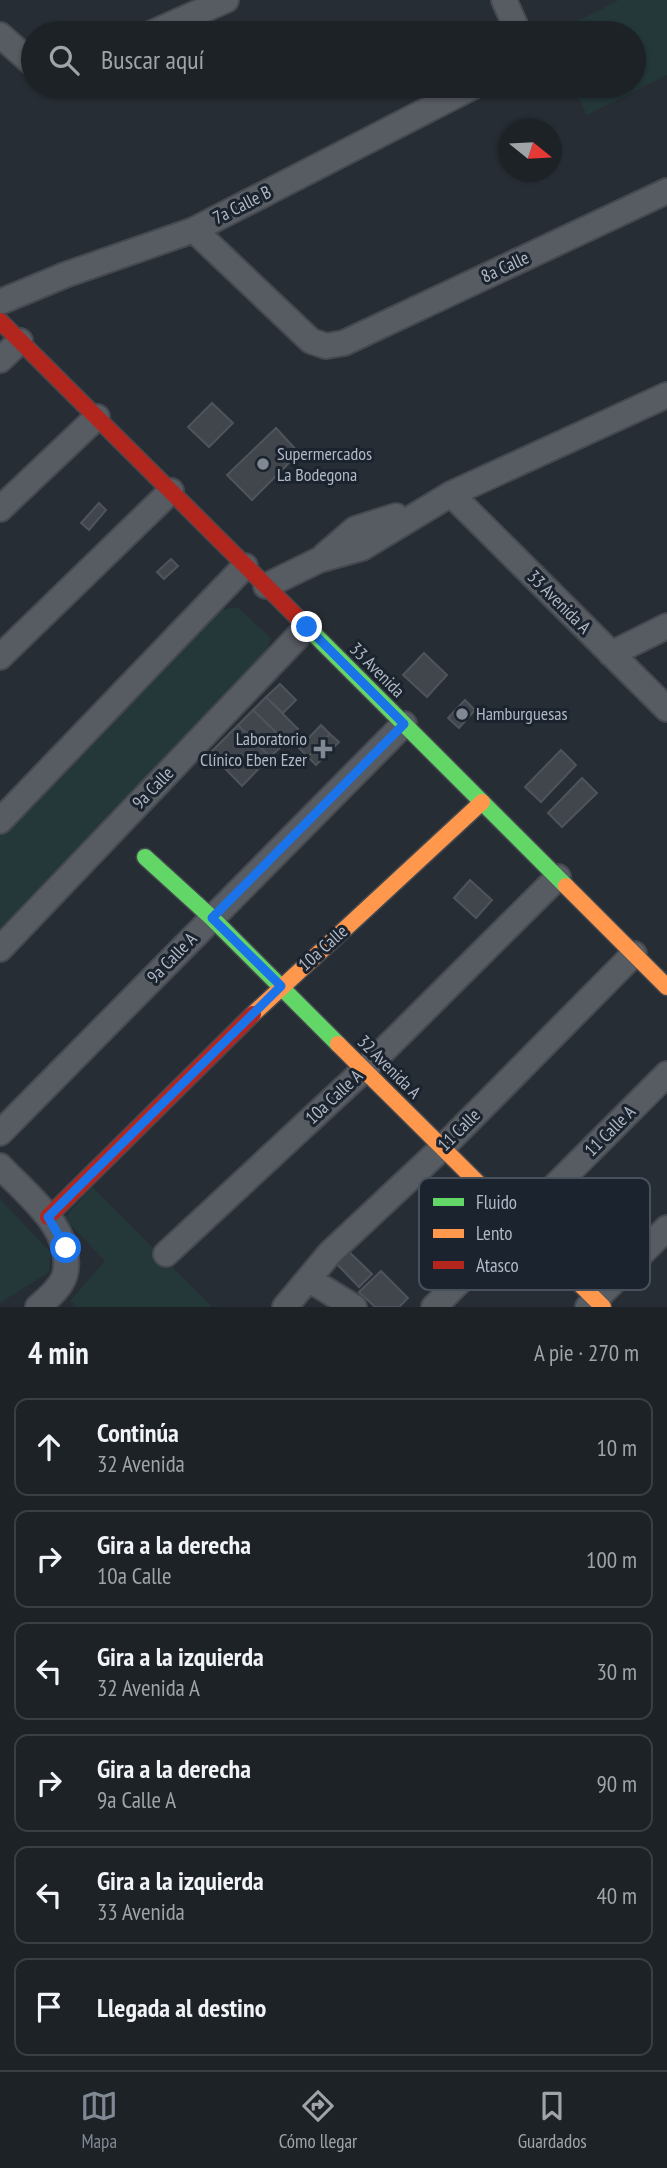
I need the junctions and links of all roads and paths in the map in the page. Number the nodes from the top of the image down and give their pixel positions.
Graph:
1 (226, 0) edge
2 (504, 0) edge
3 (179, 21) edge
4 (513, 21) edge
5 (0, 35) edge
6 (21, 53) edge
7 (451, 98) edge
8 (667, 191) edge
9 (194, 230) junction
10 (0, 302) edge
11 (0, 321) edge
12 (20, 341) junction
13 (0, 360) edge
14 (667, 395) edge
15 (97, 417) junction
16 (171, 491) junction
17 (441, 499) junction
18 (0, 509) edge
19 (245, 566) junction
20 (267, 586) junction
21 (667, 626) edge
22 (307, 627) junction
23 (611, 654) junction
24 (0, 657) edge
25 (667, 709) edge
26 (404, 724) junction
27 (482, 802) junction
28 (0, 821) edge
29 (145, 857) dead end
30 (558, 877) junction
31 (212, 918) junction
32 (0, 949) edge
33 (634, 954) junction
34 (281, 986) junction
35 (667, 987) edge
36 (365, 1069) junction
37 (667, 1074) edge
38 (0, 1133) edge
39 (442, 1147) junction
40 (0, 1166) edge
41 (474, 1178) edge
42 (563, 1178) edge
43 (48, 1217) junction
44 (667, 1228) edge
45 (650, 1246) edge
46 (166, 1254) dead end
47 (310, 1280) junction
48 (451, 1290) edge
49 (582, 1290) edge
50 (610, 1290) edge
51 (596, 1305) edge
52 (37, 1307) edge
53 (285, 1307) edge
54 (354, 1307) edge
55 (434, 1307) edge

1 - 3 street
2 - 4 street
5 - 6 street
7 - 9 street, 7a Calle B
8 - 9 street, 8a Calle
9 - 10 street, 7a Calle B
11 - 12 street, 33 Avenida
12 - 13 street
12 - 15 street, 33 Avenida
14 - 17 street
15 - 16 street, 33 Avenida
15 - 18 street
16 - 19 street, 33 Avenida
16 - 24 street
17 - 20 street
17 - 23 street, 33 Avenida A
19 - 20 street, 33 Avenida
19 - 28 street
20 - 22 street, 33 Avenida
21 - 23 street
22 - 26 street, 33 Avenida
22 - 32 street, 9a Calle
23 - 25 street, 33 Avenida A
26 - 27 street, 33 Avenida
26 - 31 street, 9a Calle A
27 - 30 street, 33 Avenida
27 - 34 street, 10a Calle
29 - 31 street, 32 Avenida A
30 - 33 street, 33 Avenida
30 - 36 street, 10a Calle A
31 - 34 street, 32 Avenida A
31 - 38 street, 9a Calle A
33 - 35 street, 33 Avenida
33 - 39 street, 11 Calle
34 - 36 street, 32 Avenida A
34 - 43 street, 10a Calle
36 - 39 street, 32 Avenida A
36 - 46 street, 10a Calle A
37 - 42 street, 11 Calle A
39 - 41 street, 32 Avenida A
39 - 47 street, 11 Calle
40 - 43 street
43 - 52 street
44 - 45 street
47 - 53 street, 11 Calle
47 - 54 street
48 - 55 street, 11 Calle A
49 - 51 street, 32 Avenida A
50 - 51 street

